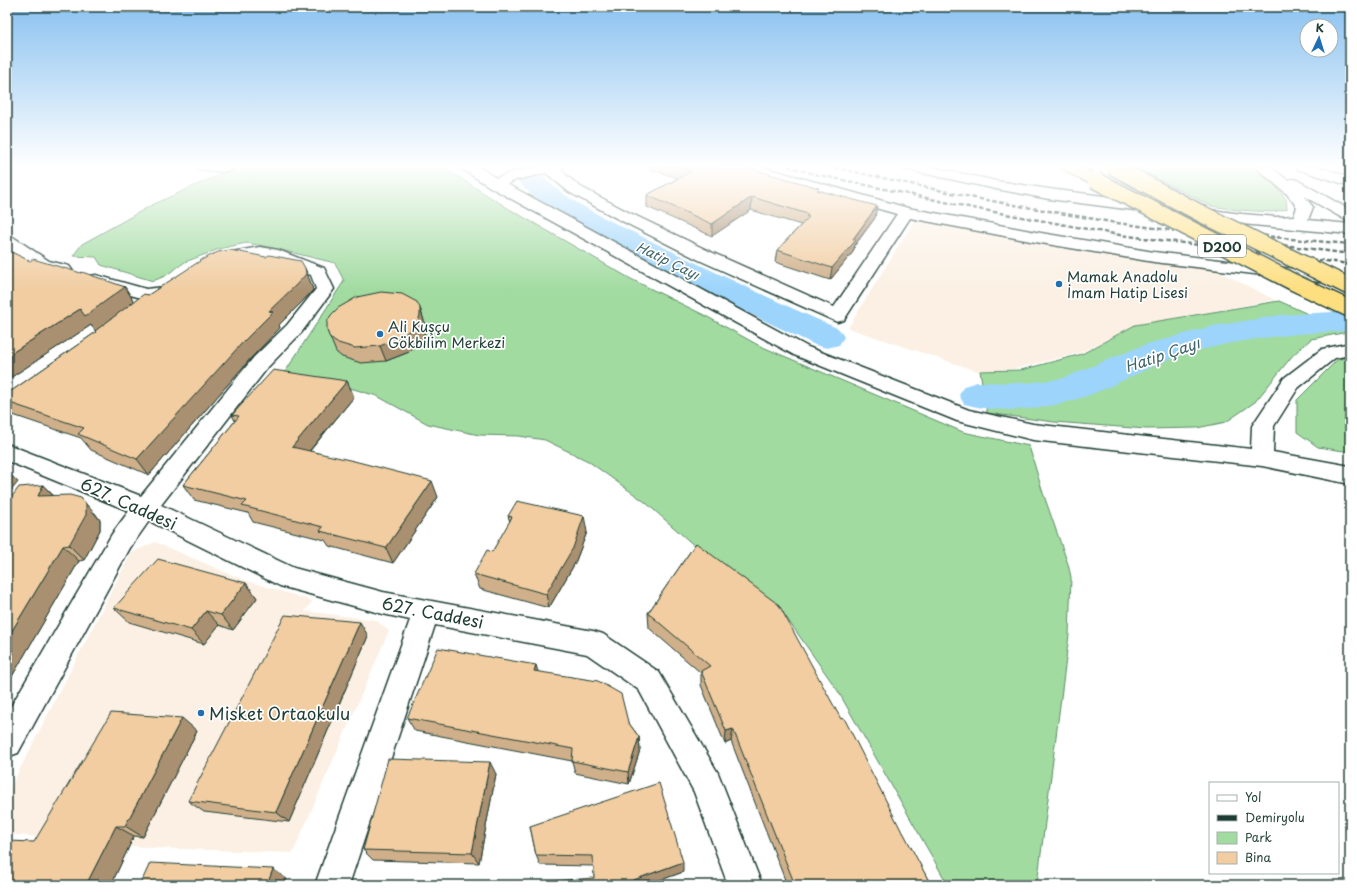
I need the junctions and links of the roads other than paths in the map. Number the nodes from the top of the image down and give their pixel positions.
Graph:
1 (561, 208) edge
2 (608, 208) edge
3 (891, 208) edge
4 (1149, 208) edge
5 (1160, 208) edge
6 (1191, 208) edge
7 (1305, 208) edge
8 (1337, 208) edge
9 (906, 212) junction
10 (1347, 213) edge
11 (1299, 220) junction
12 (1277, 222) junction
13 (1350, 229) edge
14 (7, 240) edge
15 (207, 267) edge
16 (1350, 280) edge
17 (182, 281) edge
18 (1350, 287) edge
19 (164, 292) junction
20 (1350, 309) edge
21 (140, 311) edge
22 (1350, 348) edge
23 (7, 452) edge
24 (1262, 458) junction
25 (1350, 475) edge
26 (145, 508) junction
27 (427, 611) junction
28 (7, 742) edge
29 (332, 885) edge
30 (745, 885) edge

1 - 24 street
2 - 9 street
3 - 9 street
4 - 20 highway, D200, bridge
5 - 12 street
6 - 18 highway, D200, bridge
7 - 11 street
8 - 10 street
9 - 16 street
10 - 11 street
11 - 12 street
12 - 13 street
14 - 19 street
15 - 26 street
17 - 19 street
19 - 21 street
22 - 24 street
23 - 26 street, 627. Caddesi
24 - 25 street
26 - 27 street, 627. Caddesi
26 - 28 street
27 - 29 street
27 - 30 street, 627. Caddesi

